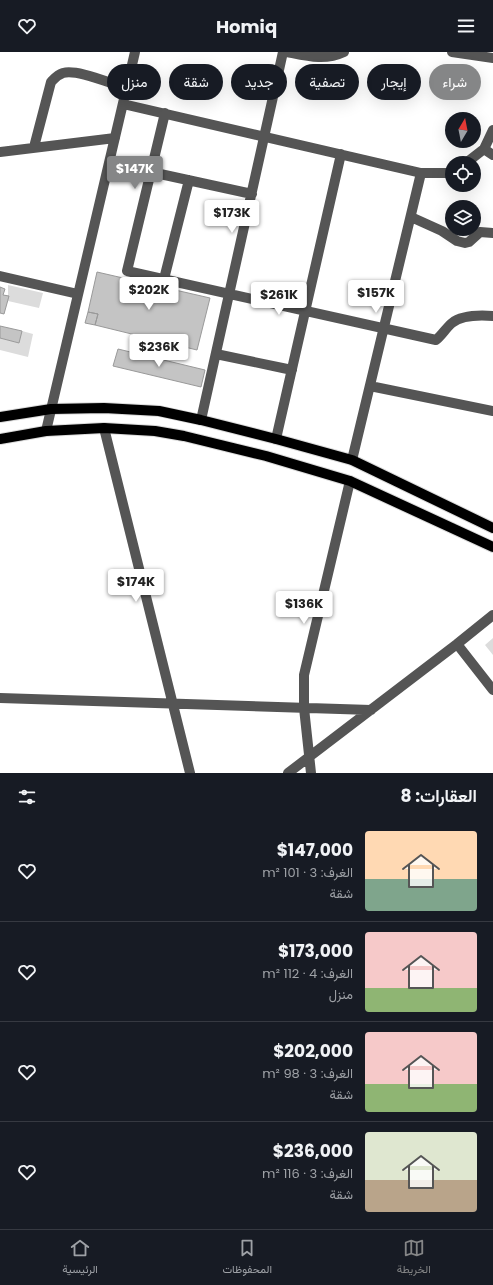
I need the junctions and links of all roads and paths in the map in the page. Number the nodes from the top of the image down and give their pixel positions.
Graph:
1 (135, 52) edge
2 (283, 52) edge
3 (287, 52) edge
4 (344, 52) edge
5 (452, 52) edge
6 (493, 58) edge
7 (132, 64) edge
8 (107, 82) edge
9 (124, 100) edge
10 (123, 104) junction
11 (165, 113) junction
12 (493, 130) edge
13 (265, 136) junction
14 (115, 138) junction
15 (34, 147) junction
16 (484, 149) junction
17 (0, 152) edge
18 (341, 154) junction
19 (493, 155) edge
20 (475, 156) edge
21 (151, 172) junction
22 (422, 173) junction
23 (445, 173) edge
24 (189, 180) junction
25 (252, 194) junction
26 (411, 217) junction
27 (493, 233) edge
28 (0, 276) edge
29 (164, 279) junction
30 (78, 294) junction
31 (229, 294) junction
32 (305, 311) junction
33 (493, 316) edge
34 (384, 328) junction
35 (216, 354) junction
36 (292, 370) junction
37 (370, 386) junction
38 (51, 409) junction
39 (493, 411) edge
40 (0, 417) edge
41 (201, 420) junction
42 (104, 428) junction
43 (46, 431) junction
44 (276, 438) junction
45 (0, 439) edge
46 (352, 460) junction
47 (350, 480) junction
48 (493, 528) edge
49 (493, 547) edge
50 (493, 615) edge
51 (457, 644) junction
52 (493, 690) edge
53 (0, 698) edge
54 (172, 703) junction
55 (304, 708) junction
56 (371, 710) junction
57 (309, 756) junction
58 (190, 773) edge
59 (288, 773) edge
60 (311, 773) edge

1 - 7 street
2 - 13 street
3 - 4 street
5 - 6 street
8 - 15 street
9 - 10 street
10 - 11 street
10 - 14 street
11 - 13 street
11 - 21 street
12 - 16 street
13 - 18 street
13 - 25 street
14 - 15 street
14 - 30 street
15 - 17 street
16 - 19 street
16 - 20 street
18 - 22 street
18 - 32 street
21 - 24 street
21 - 29 street
22 - 23 street
22 - 26 street
24 - 25 street
24 - 29 street
25 - 31 street
26 - 27 street
26 - 34 street
28 - 30 street
29 - 31 street
30 - 38 street
31 - 32 street
31 - 35 street
32 - 34 street
32 - 36 street
33 - 34 street
34 - 37 street
35 - 36 street
35 - 41 street
36 - 44 street
37 - 39 street
37 - 46 street
38 - 40 main road
38 - 41 main road
38 - 43 street
41 - 44 main road
42 - 43 main road
42 - 47 main road
42 - 54 street
43 - 45 main road
44 - 46 main road
46 - 48 main road
47 - 49 main road
47 - 55 street
50 - 51 street
51 - 52 street
51 - 56 street
53 - 54 street
54 - 55 street
54 - 58 street
55 - 56 street
55 - 57 street
56 - 57 street
57 - 59 street
57 - 60 street

